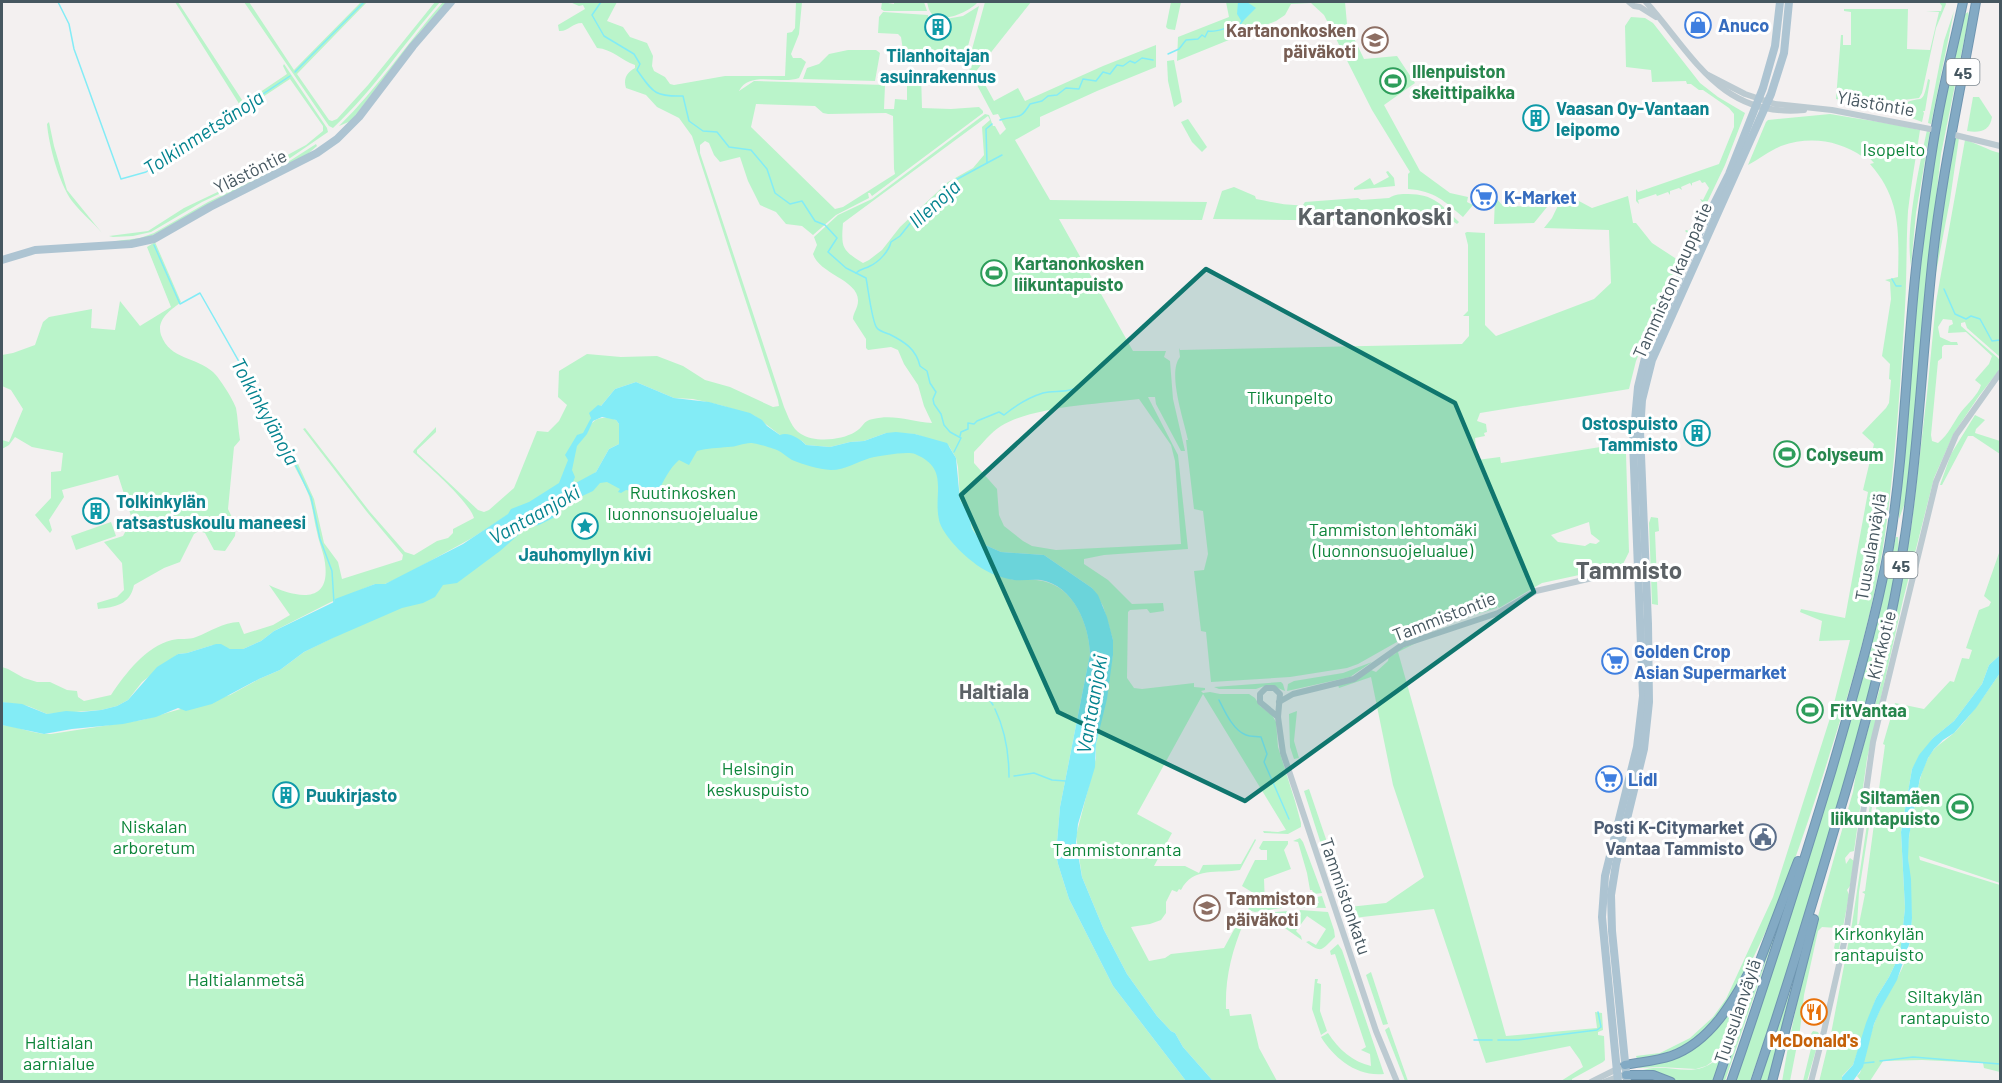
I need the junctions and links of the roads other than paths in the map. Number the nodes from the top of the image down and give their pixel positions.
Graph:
1 (451, 2) edge
2 (1629, 2) edge
3 (1780, 2) edge
4 (1789, 2) edge
5 (1962, 2) edge
6 (1978, 2) edge
7 (1644, 3) edge
8 (1757, 102) junction
9 (1766, 105) junction
10 (1930, 129) dead end
11 (1955, 135) dead end
12 (2001, 147) edge
13 (2, 260) edge
14 (2001, 374) edge
15 (1642, 567) junction
16 (1277, 690) junction
17 (1293, 694) junction
18 (1279, 703) junction
19 (1269, 708) junction
20 (1278, 717) junction
21 (1818, 814) junction
22 (1821, 877) junction
23 (1769, 935) junction
24 (1789, 1022) junction
25 (1622, 1075) edge
26 (1397, 1082) edge
27 (1591, 1082) edge
28 (1604, 1082) edge
29 (1671, 1082) edge
30 (1717, 1082) edge
31 (1731, 1082) edge
32 (1755, 1082) edge
33 (1772, 1082) edge
34 (1779, 1082) edge
35 (1811, 1082) edge

1 - 13 main road, Ylästöntie
2 - 7 street, Ylästöntie
3 - 8 main road, Tammiston kauppatie
4 - 9 main road, Tammiston kauppatie
5 - 21 highway, Tuusulanväylä / 45
6 - 22 highway, Tuusulanväylä / 45
7 - 8 street, Ylästöntie
8 - 9 street, Ylästöntie
8 - 15 main road, Tammiston kauppatie
9 - 10 street, Ylästöntie
9 - 15 main road, Tammiston kauppatie
11 - 12 street
14 - 35 street, Kirkkotie
15 - 17 street, Tammistontie
15 - 25 main road, Tammiston kauppatie
16 - 17 street, Tammistontie
16 - 18 street
16 - 19 street
17 - 18 street, Tammistontie
18 - 19 street
18 - 20 street, Tammistonkatu
19 - 20 street
20 - 26 street, Tammistonkatu
21 - 23 highway
21 - 31 highway, Tuusulanväylä / 45
22 - 24 highway
22 - 32 highway, Tuusulanväylä / 45
23 - 25 highway
23 - 30 highway
24 - 33 highway
24 - 34 highway
25 - 27 street
25 - 28 street
25 - 29 highway

